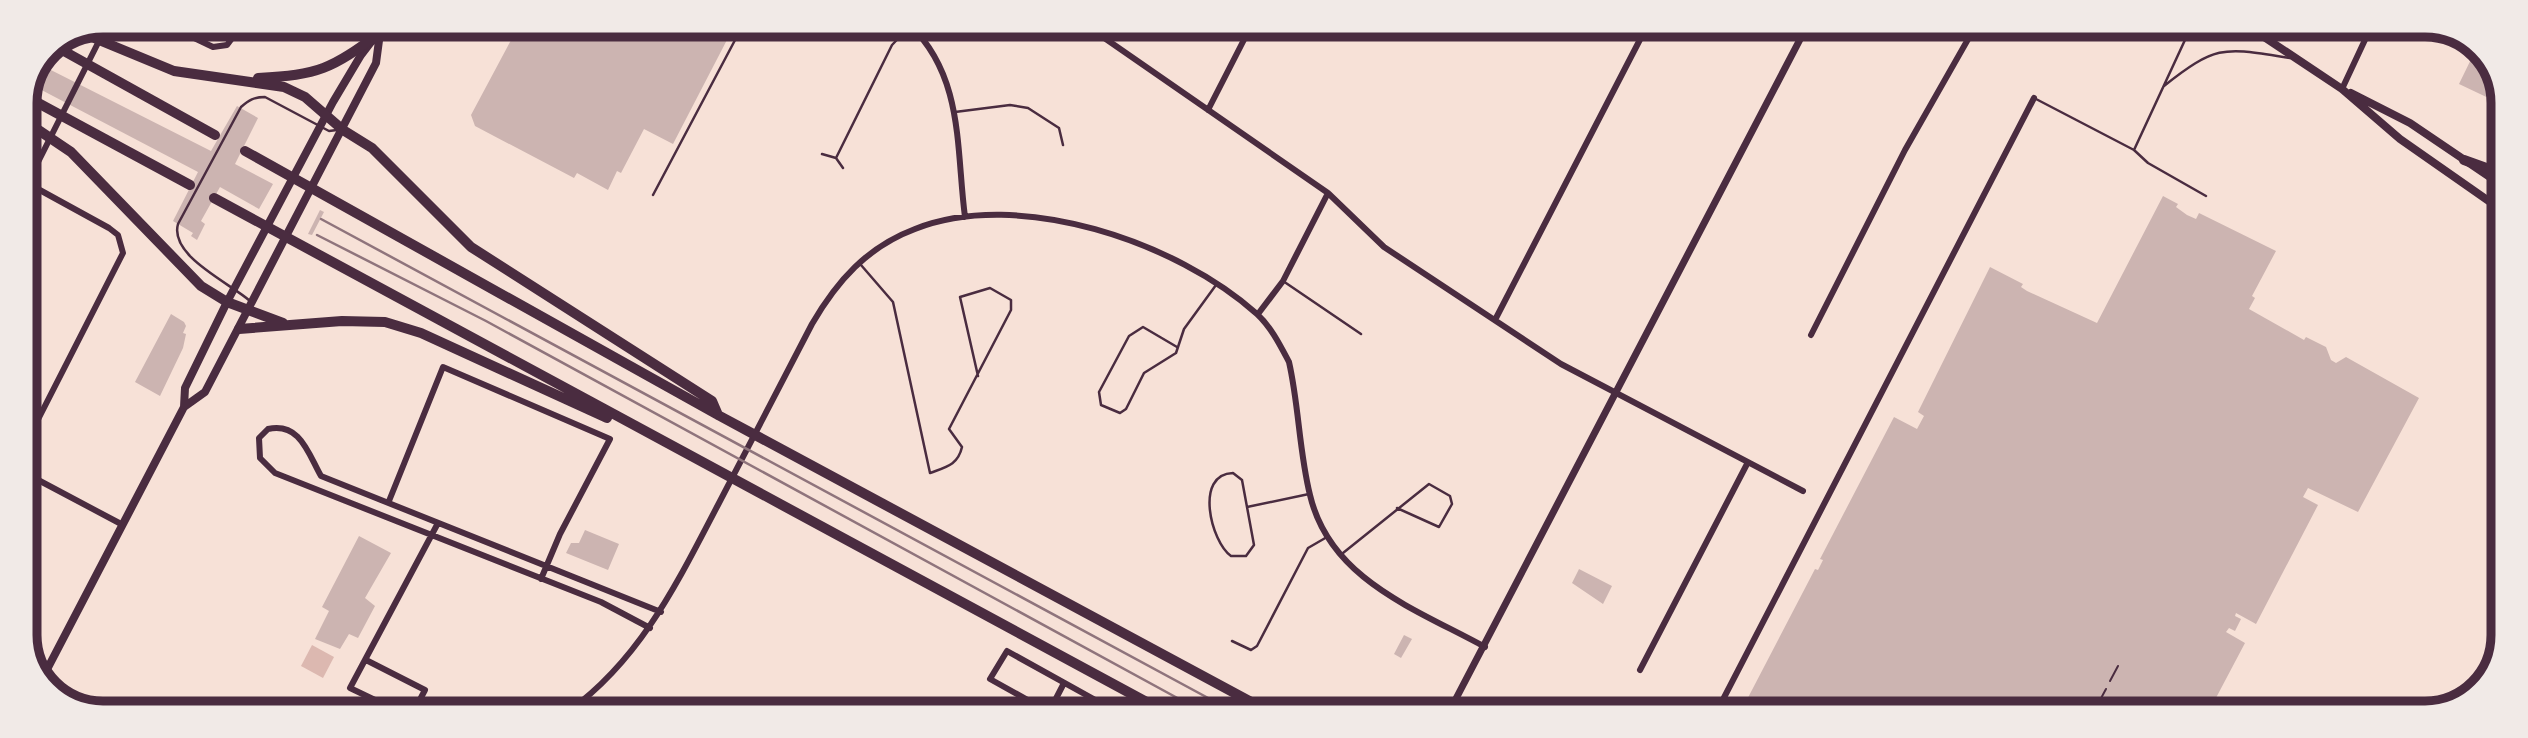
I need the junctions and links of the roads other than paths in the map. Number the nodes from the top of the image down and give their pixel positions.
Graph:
1 (100, 37) edge
2 (194, 37) edge
3 (236, 37) edge
4 (372, 37) edge
5 (376, 37) edge
6 (381, 37) edge
7 (737, 37) edge
8 (900, 37) edge
9 (921, 37) edge
10 (1103, 37) edge
11 (1245, 37) edge
12 (1641, 37) edge
13 (1801, 37) edge
14 (1966, 37) edge
15 (2187, 37) edge
16 (2264, 37) edge
17 (2366, 37) edge
18 (93, 38) edge
19 (63, 50) edge
20 (2299, 60) junction
21 (239, 78) junction
22 (2164, 86) junction
23 (2342, 89) junction
24 (2034, 98) joint
25 (37, 102) edge
26 (1208, 110) junction
27 (955, 112) junction
28 (326, 115) junction
29 (320, 126) junction
30 (37, 130) edge
31 (343, 130) junction
32 (215, 135) dead end
33 (1063, 145) dead end
34 (2134, 150) junction
35 (245, 151) dead end
36 (822, 154) dead end
37 (836, 158) junction
38 (37, 160) edge
39 (2464, 160) junction
40 (843, 168) dead end
41 (2491, 170) edge
42 (2491, 178) edge
43 (190, 185) dead end
44 (37, 192) edge
45 (1328, 194) junction
46 (653, 195) dead end
47 (2206, 196) dead end
48 (214, 198) dead end
49 (2491, 203) edge
50 (965, 217) junction
51 (858, 263) junction
52 (1283, 281) junction
53 (1216, 285) junction
54 (234, 288) junction
55 (227, 302) junction
56 (251, 307) junction
57 (1258, 314) junction
58 (1494, 320) junction
59 (290, 324) junction
60 (239, 329) junction
61 (1360, 334) dead end
62 (1811, 335) dead end
63 (1177, 347) junction
64 (978, 376) junction
65 (1617, 393) junction
66 (184, 407) junction
67 (718, 415) junction
68 (37, 421) edge
69 (696, 458) junction
70 (1747, 464) junction
71 (37, 479) edge
72 (1803, 491) dead end
73 (1309, 494) junction
74 (389, 501) junction
75 (1247, 506) junction
76 (1397, 508) junction
77 (438, 523) junction
78 (123, 526) junction
79 (432, 536) junction
80 (1326, 537) junction
81 (1341, 555) junction
82 (546, 566) junction
83 (541, 579) junction
84 (660, 612) junction
85 (650, 628) junction
86 (1232, 641) dead end
87 (1485, 647) junction
88 (366, 660) junction
89 (47, 670) edge
90 (1640, 670) dead end
91 (1064, 683) junction
92 (378, 701) edge
93 (419, 701) edge
94 (582, 701) edge
95 (1030, 701) edge
96 (1055, 701) edge
97 (1097, 701) edge
98 (1145, 701) edge
99 (1250, 701) edge
100 (1455, 701) edge
101 (1722, 701) edge

1 - 38 street
2 - 3 street
4 - 21 highway
5 - 28 main road
6 - 31 main road
7 - 46 lane
8 - 37 lane
9 - 27 street
10 - 26 street
11 - 26 street
12 - 58 street
13 - 65 street
14 - 62 street
15 - 22 lane
16 - 20 main road
17 - 23 street
18 - 21 highway
19 - 32 highway
20 - 22 lane
20 - 23 main road
21 - 28 highway
22 - 34 lane
23 - 39 main road
23 - 49 main road
24 - 34 lane
24 - 101 street
25 - 43 highway
26 - 45 street
27 - 33 lane
27 - 50 street
28 - 29 main road
28 - 31 highway
29 - 31 lane
29 - 54 main road
29 - 54 lane
30 - 55 highway
31 - 56 main road
31 - 67 highway
34 - 47 lane
35 - 67 highway
36 - 37 lane
37 - 40 lane
39 - 41 highway
39 - 42 main road
44 - 68 street
45 - 52 street
45 - 58 street
48 - 69 highway
50 - 51 street
50 - 53 street
51 - 64 lane
51 - 84 street
52 - 57 street
52 - 61 lane
53 - 57 street
53 - 63 lane
54 - 55 main road
54 - 56 lane
55 - 56 highway
55 - 66 main road
56 - 59 highway
56 - 60 main road
57 - 73 street
58 - 65 street
59 - 60 highway
59 - 69 highway
60 - 66 main road
63 - 63 lane
64 - 64 lane
65 - 70 street
65 - 87 street
66 - 78 main road
67 - 99 highway
69 - 98 highway
70 - 72 street
70 - 90 street
71 - 78 street
73 - 75 lane
73 - 80 street
74 - 77 street
74 - 79 street
74 - 82 street
75 - 75 lane
76 - 76 lane
76 - 81 lane
77 - 79 street
77 - 82 street
78 - 89 main road
79 - 83 street
79 - 88 street
80 - 81 street
80 - 86 lane
81 - 87 street
82 - 83 street
82 - 84 street
83 - 85 street
84 - 85 street
85 - 94 street
87 - 100 street
88 - 92 street
88 - 93 street
91 - 95 street
91 - 96 street
91 - 97 street

